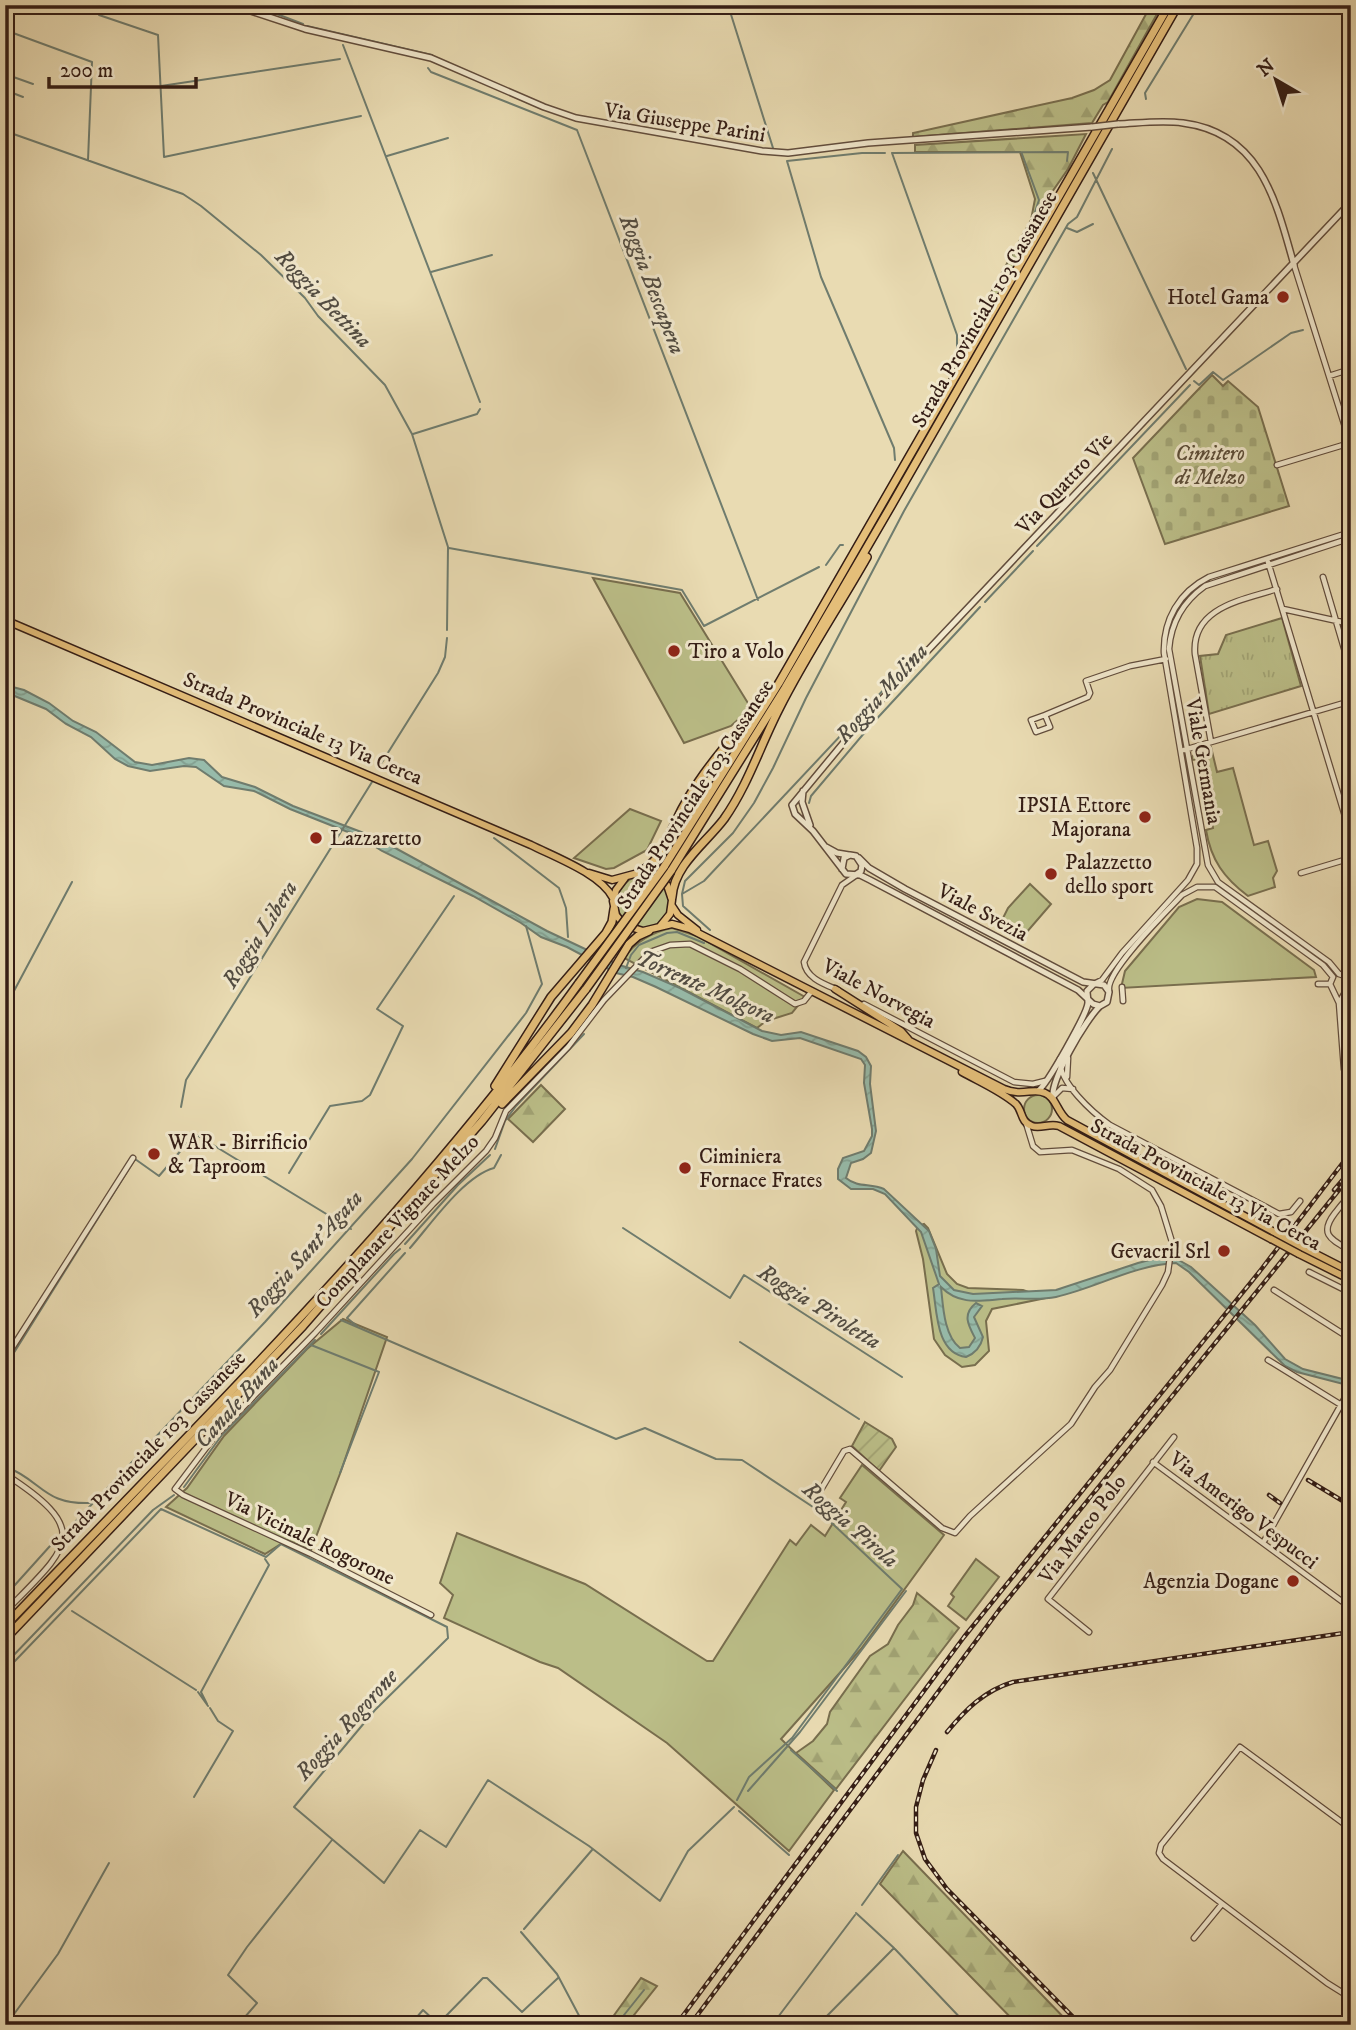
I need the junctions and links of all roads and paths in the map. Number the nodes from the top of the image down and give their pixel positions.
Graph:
1 (233, 5) edge
2 (1169, 5) edge
3 (1178, 5) edge
4 (1351, 202) edge
5 (1294, 265) junction
6 (1351, 369) edge
7 (1329, 376) junction
8 (1350, 444) edge
9 (1277, 465) dead end
10 (891, 506) junction
11 (1351, 532) edge
12 (1351, 538) edge
13 (1268, 562) junction
14 (1322, 577) dead end
15 (833, 589) junction
16 (1277, 589) junction
17 (1283, 609) junction
18 (5, 620) edge
19 (1335, 620) junction
20 (1351, 624) edge
21 (1167, 659) junction
22 (1351, 672) edge
23 (1351, 701) edge
24 (1313, 712) junction
25 (1045, 715) junction
26 (1211, 742) junction
27 (1186, 750) junction
28 (1180, 752) junction
29 (804, 789) junction
30 (813, 831) junction
31 (1351, 836) edge
32 (823, 845) junction
33 (851, 855) junction
34 (859, 858) junction
35 (1351, 858) edge
36 (1195, 868) junction
37 (668, 869) junction
38 (1211, 871) junction
39 (584, 872) junction
40 (843, 872) junction
41 (638, 873) junction
42 (1301, 873) dead end
43 (1191, 874) junction
44 (855, 875) junction
45 (625, 878) junction
46 (1203, 886) junction
47 (613, 898) junction
48 (672, 902) junction
49 (614, 908) junction
50 (659, 927) junction
51 (649, 931) junction
52 (705, 935) junction
53 (1351, 972) edge
54 (1341, 974) junction
55 (1333, 977) junction
56 (1350, 980) edge
57 (1096, 984) junction
58 (1318, 984) dead end
59 (1331, 986) junction
60 (1122, 987) dead end
61 (835, 989) junction
62 (1346, 990) junction
63 (812, 991) junction
64 (1109, 991) junction
65 (1087, 998) junction
66 (1123, 1001) dead end
67 (1339, 1003) junction
68 (1100, 1006) junction
69 (913, 1043) junction
70 (1069, 1056) junction
71 (1060, 1058) junction
72 (1061, 1070) junction
73 (1051, 1076) junction
74 (1068, 1081) junction
75 (1351, 1089) edge
76 (1075, 1091) junction
77 (1034, 1092) junction
78 (1054, 1103) junction
79 (1020, 1110) junction
80 (1026, 1123) junction
81 (1044, 1126) junction
82 (1032, 1140) junction
83 (132, 1157) dead end
84 (429, 1184) junction
85 (417, 1185) junction
86 (1351, 1197) edge
87 (1300, 1201) dead end
88 (1273, 1236) junction
89 (1351, 1251) edge
90 (1309, 1272) dead end
91 (1351, 1272) edge
92 (1351, 1280) edge
93 (1274, 1290) dead end
94 (1351, 1293) edge
95 (1351, 1339) edge
96 (5, 1359) edge
97 (1268, 1360) dead end
98 (1350, 1388) edge
99 (1340, 1405) junction
100 (1351, 1411) edge
101 (1174, 1437) dead end
102 (1153, 1462) junction
103 (5, 1474) edge
104 (174, 1489) joint
105 (819, 1493) dead end
106 (1263, 1544) junction
107 (1351, 1608) edge
108 (5, 1612) edge
109 (431, 1615) dead end
110 (5, 1626) edge
111 (1089, 1632) dead end
112 (5, 1639) edge
113 (1351, 1829) edge
114 (1222, 1904) junction
115 (1194, 1937) dead end
116 (1349, 1998) edge

1 - 5 street, Via Giuseppe Parini, bridge
2 - 15 highway, Strada Provinciale 103 Cassanese
3 - 10 highway, Strada Provinciale 103 Cassanese
4 - 5 street, Via Quattro Vie
5 - 7 street
5 - 29 street, Via Quattro Vie
6 - 7 street
7 - 8 street
8 - 9 street
10 - 37 highway, Strada Provinciale 103 Cassanese
10 - 48 highway
11 - 13 street, Viale Germania
12 - 13 street, Viale Germania
13 - 16 street
13 - 21 street, Viale Germania
14 - 19 street
15 - 37 highway, Strada Provinciale 103 Cassanese
15 - 41 highway
16 - 17 street
16 - 26 street
17 - 19 street
17 - 24 street
18 - 39 main road, Strada Provinciale 13 Via Cerca
19 - 20 street
19 - 22 street
21 - 25 street
21 - 27 street, Viale Germania
21 - 28 street, Viale Germania
23 - 24 street
24 - 26 street
24 - 31 street
25 - 25 street
26 - 27 street
27 - 28 street
27 - 38 street, Viale Germania
28 - 36 street, Viale Germania
29 - 30 street
29 - 30 street
30 - 32 street
32 - 33 street, Viale Svezia
32 - 40 street
33 - 34 street, Viale Svezia
33 - 40 street
34 - 44 street
34 - 57 street, Viale Svezia
35 - 42 street
36 - 38 street
36 - 43 street
37 - 84 highway, Strada Provinciale 103 Cassanese, bridge
37 - 85 highway, Strada Provinciale 103 Cassanese, bridge
38 - 46 street
38 - 54 street
39 - 45 main road, Strada Provinciale 13 Via Cerca
39 - 47 main road, Strada Provinciale 13 Via Cerca
40 - 44 street, Viale Svezia
41 - 45 main road, Strada Provinciale 13 Via Cerca
41 - 48 main road, Strada Provinciale 13 Via Cerca
43 - 46 street
43 - 57 street
44 - 61 street, Viale Norvegia
44 - 65 street, Viale Svezia
45 - 47 main road
46 - 55 street
46 - 64 street
47 - 49 main road
48 - 50 main road
48 - 52 main road, Strada Provinciale 13 Via Cerca
49 - 51 main road
49 - 85 highway
50 - 51 main road, Strada Provinciale 13 Via Cerca
50 - 52 main road, Strada Provinciale 13 Via Cerca
51 - 84 highway
52 - 63 main road, Strada Provinciale 13 Via Cerca
53 - 54 street
54 - 55 street
54 - 56 street
55 - 59 street
56 - 62 street
57 - 64 street
57 - 65 street
58 - 59 street
59 - 62 street
59 - 67 street
60 - 66 street
61 - 69 main road
61 - 73 street, Viale Norvegia
62 - 67 street
63 - 69 main road, Strada Provinciale 13 Via Cerca
63 - 104 street, Complanare Vignate Melzo
64 - 68 street
65 - 68 street
65 - 71 street
67 - 75 street
68 - 70 street
69 - 77 main road, Strada Provinciale 13 Via Cerca
69 - 79 main road, Strada Provinciale 13 Via Cerca
70 - 72 street
70 - 74 street
71 - 72 street
71 - 73 street
72 - 74 street
72 - 78 street
73 - 77 street
74 - 76 street
76 - 78 street
76 - 87 street
77 - 78 main road, Strada Provinciale 13 Via Cerca
77 - 79 main road
78 - 81 main road
78 - 88 main road, Strada Provinciale 13 Via Cerca
79 - 80 main road, Strada Provinciale 13 Via Cerca
80 - 81 main road, Strada Provinciale 13 Via Cerca
80 - 82 street
81 - 82 street
81 - 88 main road, Strada Provinciale 13 Via Cerca
82 - 105 street
83 - 96 street
84 - 112 highway, Strada Provinciale 103 Cassanese
85 - 110 highway, Strada Provinciale 103 Cassanese
86 - 89 street
88 - 91 main road, Strada Provinciale 13 Via Cerca, bridge
88 - 92 main road, Strada Provinciale 13 Via Cerca, bridge
90 - 94 street
93 - 95 street
97 - 99 street
98 - 99 street
99 - 100 street
99 - 106 street
101 - 102 street, Via Marco Polo
102 - 106 street, Via Amerigo Vespucci
102 - 111 street, Via Marco Polo
103 - 108 street
104 - 109 street, Via Vicinale Rogorone
106 - 107 street, Via Amerigo Vespucci
113 - 114 street
114 - 115 street
114 - 116 street

